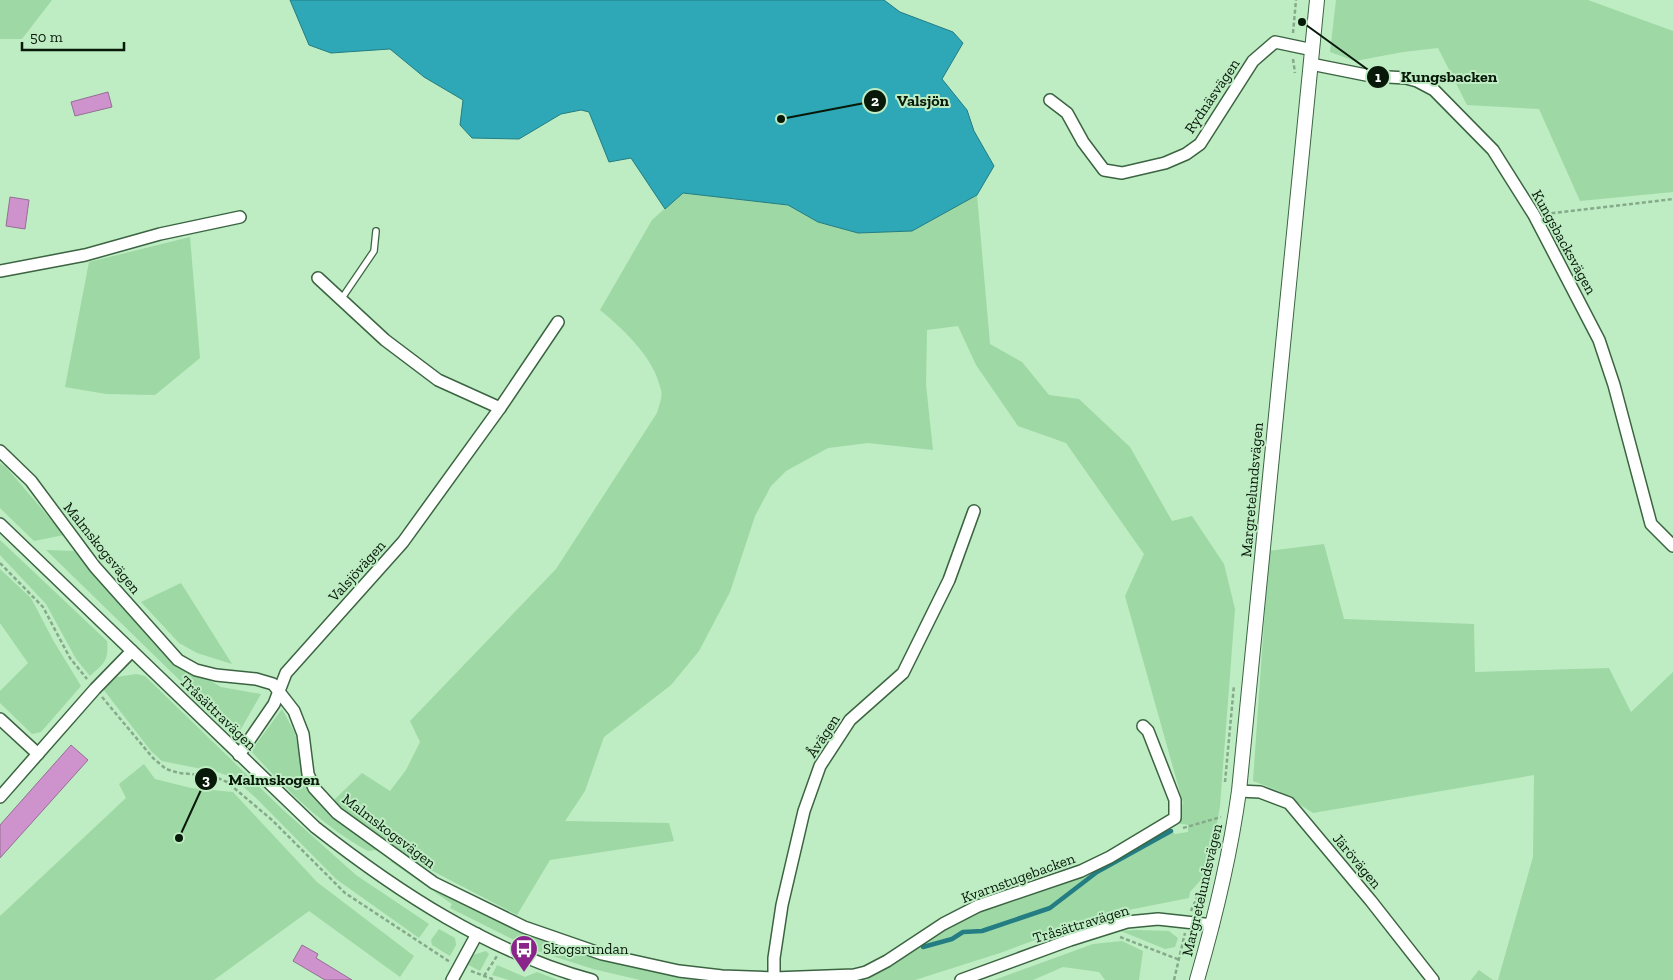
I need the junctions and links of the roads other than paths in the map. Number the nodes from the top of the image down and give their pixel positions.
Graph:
1 (1317, 0) edge
2 (1313, 50) junction
3 (1311, 64) junction
4 (1050, 100) dead end
5 (240, 217) dead end
6 (376, 231) dead end
7 (0, 271) edge
8 (318, 278) dead end
9 (340, 301) junction
10 (558, 322) dead end
11 (500, 408) junction
12 (0, 452) edge
13 (974, 511) dead end
14 (0, 524) edge
15 (1673, 546) edge
16 (132, 651) junction
17 (279, 690) junction
18 (0, 719) edge
19 (1143, 726) dead end
20 (38, 754) junction
21 (239, 755) junction
22 (1239, 791) junction
23 (0, 798) edge
24 (1213, 925) junction
25 (477, 934) junction
26 (774, 979) edge
27 (452, 980) edge
28 (592, 980) edge
29 (962, 980) edge
30 (1197, 980) edge
31 (1433, 980) edge

1 - 2 street, Margretelundsvägen
2 - 3 street, Margretelundsvägen
2 - 4 street, Rydnäsvägen
3 - 15 street, Kungsbacksvägen
3 - 22 street, Margretelundsvägen
5 - 7 street
6 - 9 lane
8 - 9 street
9 - 11 street
10 - 11 street, Valsjövägen
11 - 17 street, Valsjövägen
12 - 17 street, Malmskogsvägen
13 - 26 street, Åvägen
14 - 16 street, Tråsättravägen
16 - 20 street
16 - 21 street, Tråsättravägen
17 - 21 street, Valsjövägen
17 - 26 street, Malmskogsvägen
18 - 20 street
19 - 26 street, Kvarnstugebacken
20 - 23 street
21 - 25 street, Tråsättravägen
22 - 24 street, Margretelundsvägen
22 - 31 street, Järövägen
24 - 29 street, Tråsättravägen
24 - 30 street, Margretelundsvägen
25 - 27 street
25 - 28 street, Tråsättravägen

